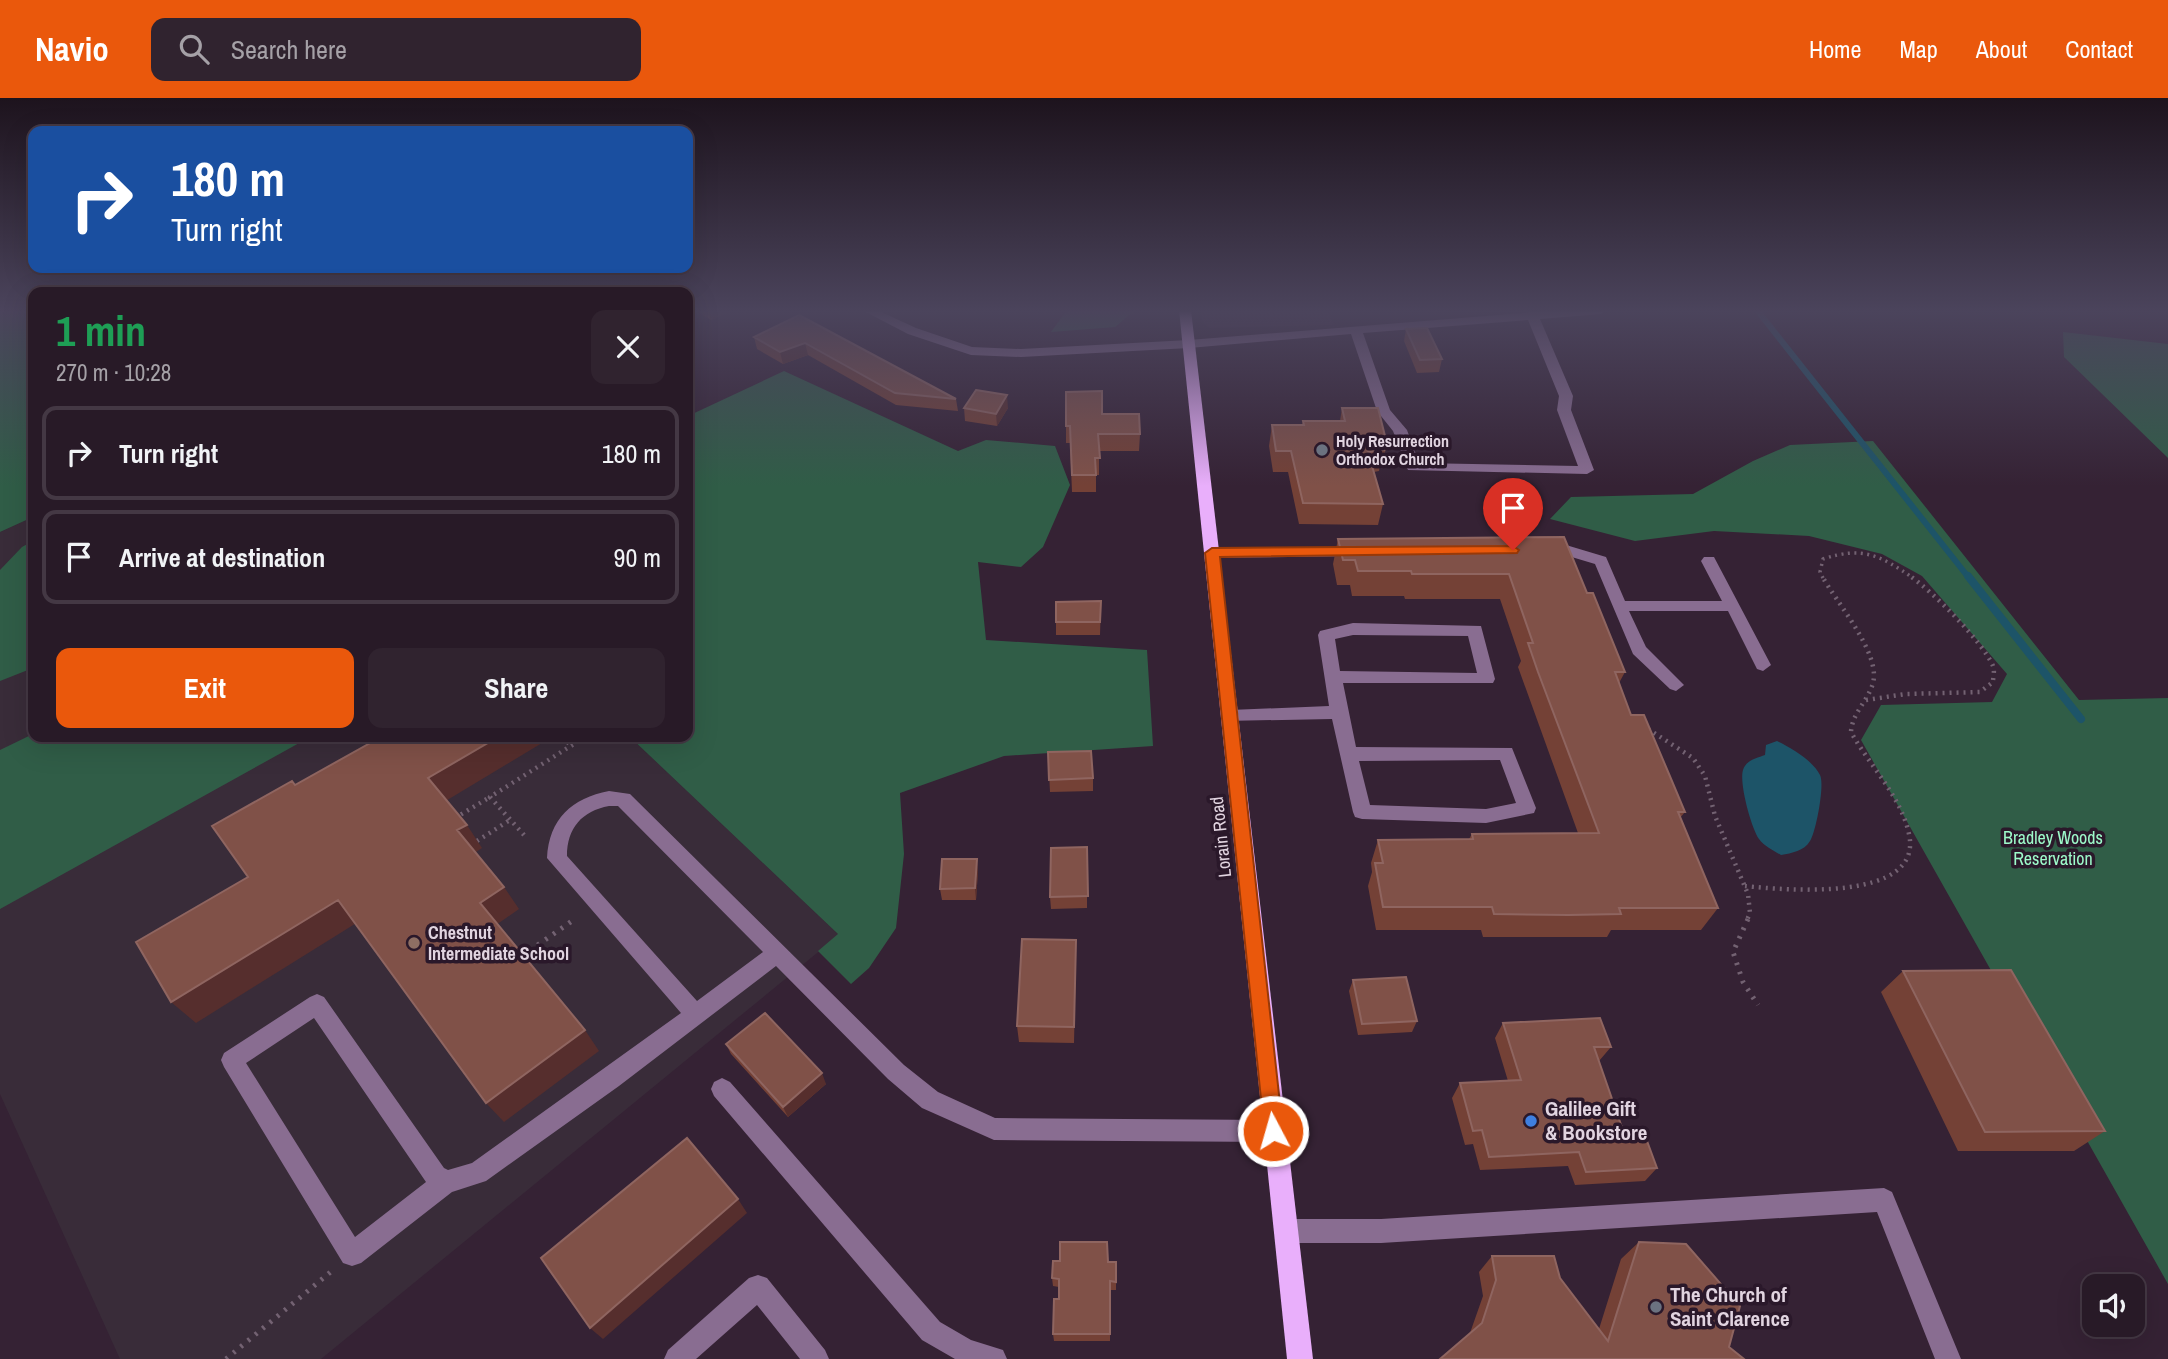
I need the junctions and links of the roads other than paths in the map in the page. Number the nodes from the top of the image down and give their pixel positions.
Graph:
1 (1192, 369) edge
2 (1369, 369) edge
3 (1555, 369) edge
4 (1538, 550) edge
5 (1371, 552) edge
6 (1212, 553) junction
7 (1709, 561) dead end
8 (1619, 606) junction
9 (1732, 606) junction
10 (1763, 665) dead end
11 (1333, 677) junction
12 (1676, 685) dead end
13 (1339, 712) junction
14 (1230, 716) junction
15 (1349, 754) junction
16 (778, 953) junction
17 (696, 1015) junction
18 (722, 1088) dead end
19 (1273, 1131) junction
20 (446, 1182) junction
21 (1286, 1231) junction
22 (813, 1358) edge
23 (677, 1359) edge
24 (994, 1359) edge
25 (1300, 1359) edge
26 (1948, 1359) edge

1 - 6 main road, Lorain Road
2 - 3 street
4 - 8 street
5 - 6 street
6 - 14 main road, Lorain Road
7 - 9 street
8 - 9 street
8 - 12 street
9 - 10 street
11 - 11 street
11 - 13 street
13 - 14 street
13 - 15 street
14 - 19 main road, Lorain Road
15 - 15 street
16 - 17 street
16 - 17 street
16 - 19 street
17 - 20 street
18 - 24 street
19 - 21 main road, Lorain Road
20 - 20 street
21 - 25 main road, Lorain Road
21 - 26 street
22 - 23 street

